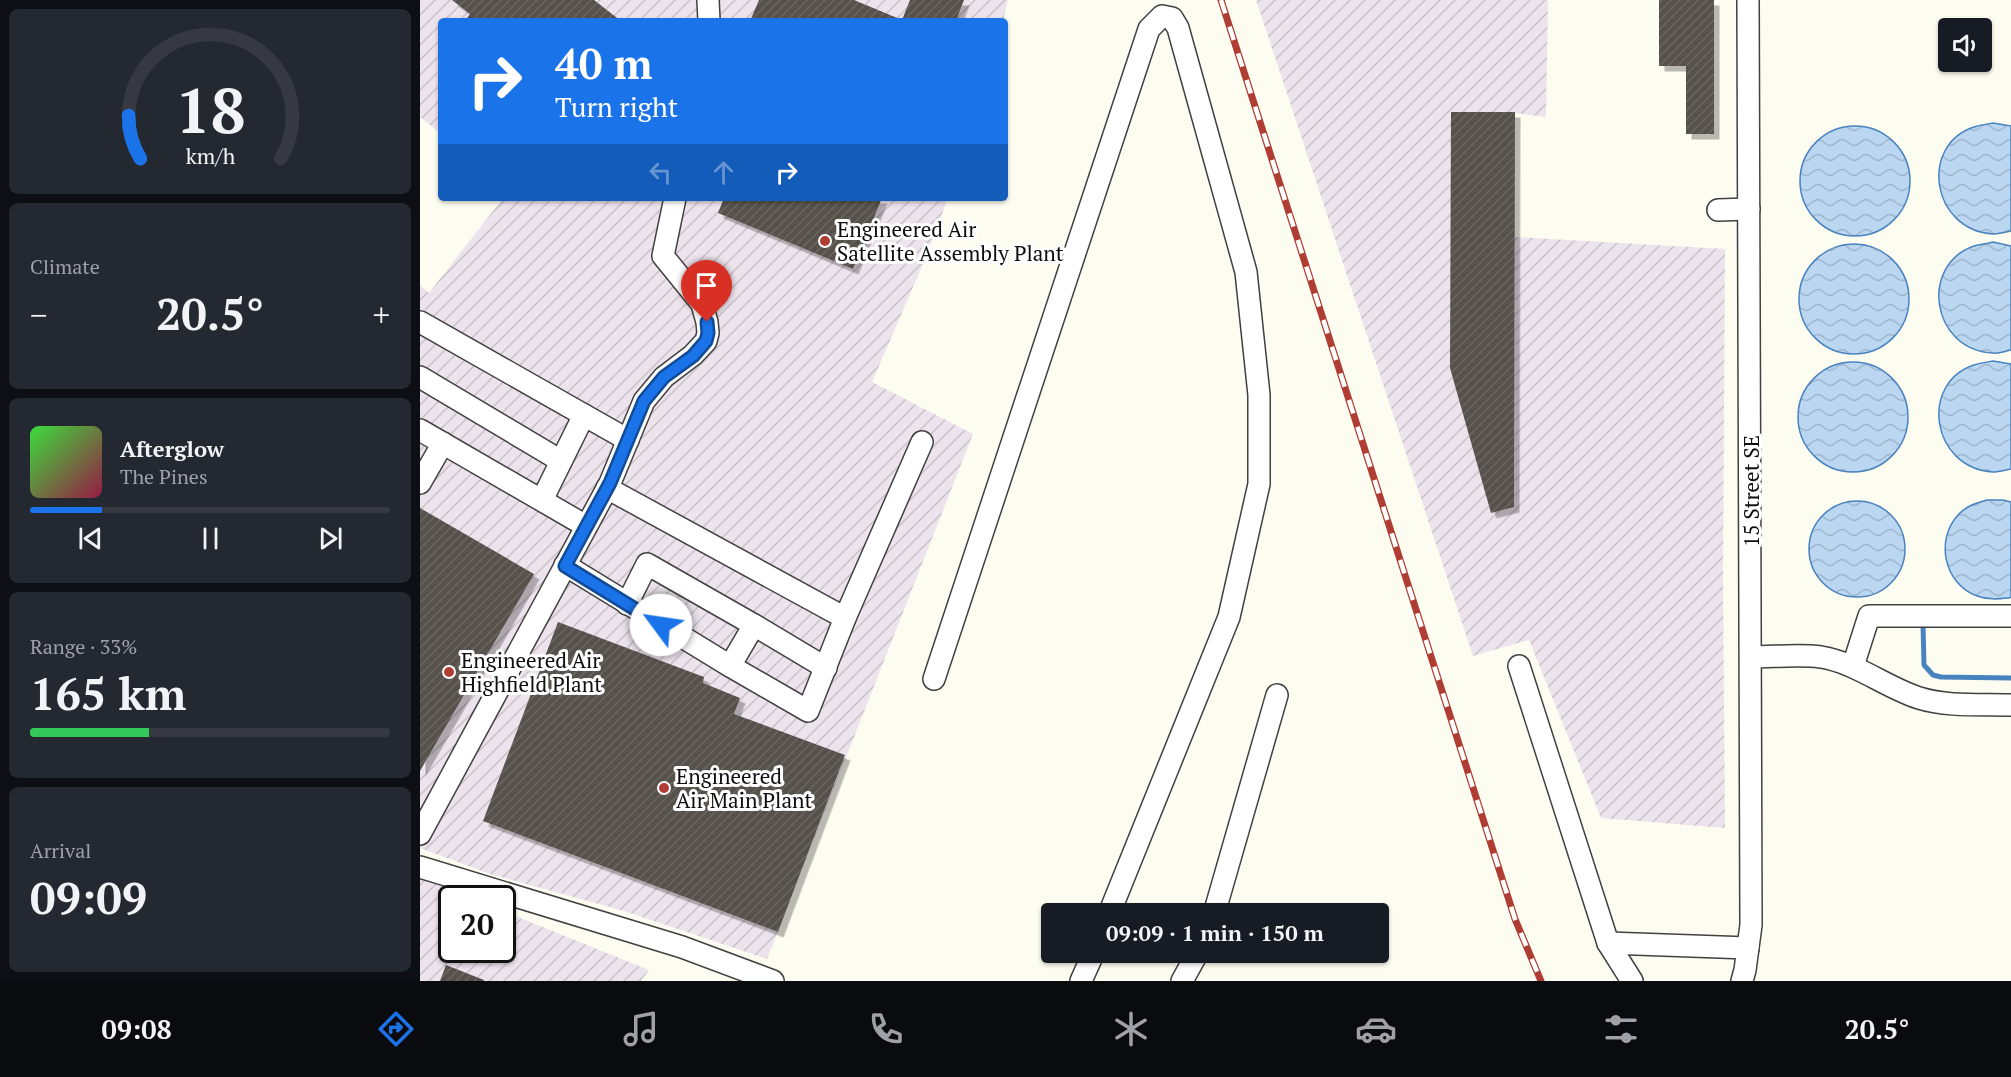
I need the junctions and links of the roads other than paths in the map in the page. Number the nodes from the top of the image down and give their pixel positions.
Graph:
1 (708, 0) edge
2 (1748, 0) edge
3 (709, 18) edge
4 (674, 201) edge
5 (1749, 209) junction
6 (1718, 210) dead end
7 (420, 322) edge
8 (420, 377) edge
9 (584, 415) junction
10 (420, 430) edge
11 (628, 440) junction
12 (922, 442) dead end
13 (443, 443) junction
14 (561, 462) junction
15 (420, 483) edge
16 (607, 488) junction
17 (542, 501) junction
18 (586, 526) junction
19 (565, 566) junction
20 (627, 604) junction
21 (2011, 616) edge
22 (845, 618) junction
23 (754, 625) junction
24 (1752, 657) junction
25 (730, 666) junction
26 (1519, 666) dead end
27 (1853, 666) junction
28 (826, 668) junction
29 (934, 679) dead end
30 (1277, 695) dead end
31 (2011, 705) edge
32 (423, 820) edge
33 (420, 867) edge
34 (1113, 903) edge
35 (1217, 903) edge
36 (1608, 943) junction
37 (1748, 948) junction
38 (1089, 963) edge
39 (1192, 963) edge
40 (773, 981) edge
41 (1081, 981) edge
42 (1182, 981) edge
43 (1632, 981) edge
44 (1742, 981) edge

1 - 3 street
2 - 5 street, 15 Street SE
4 - 11 street
5 - 6 street
5 - 24 street, 15 Street SE
7 - 9 street
8 - 14 street
9 - 11 street
9 - 14 street
10 - 13 street
11 - 16 street
12 - 22 street
13 - 15 street
13 - 17 street
14 - 17 street
16 - 18 street
16 - 22 street
17 - 18 street
18 - 19 street
19 - 20 street
19 - 32 street
20 - 23 street
20 - 25 street
21 - 27 street
22 - 28 street
23 - 25 street
23 - 28 street
24 - 27 street
24 - 37 street, 15 Street SE
25 - 28 street
26 - 36 street
27 - 31 street
29 - 34 street
30 - 35 street
33 - 40 street
36 - 37 street
36 - 43 street
37 - 44 street, 15 Street SE
38 - 41 street
39 - 42 street

